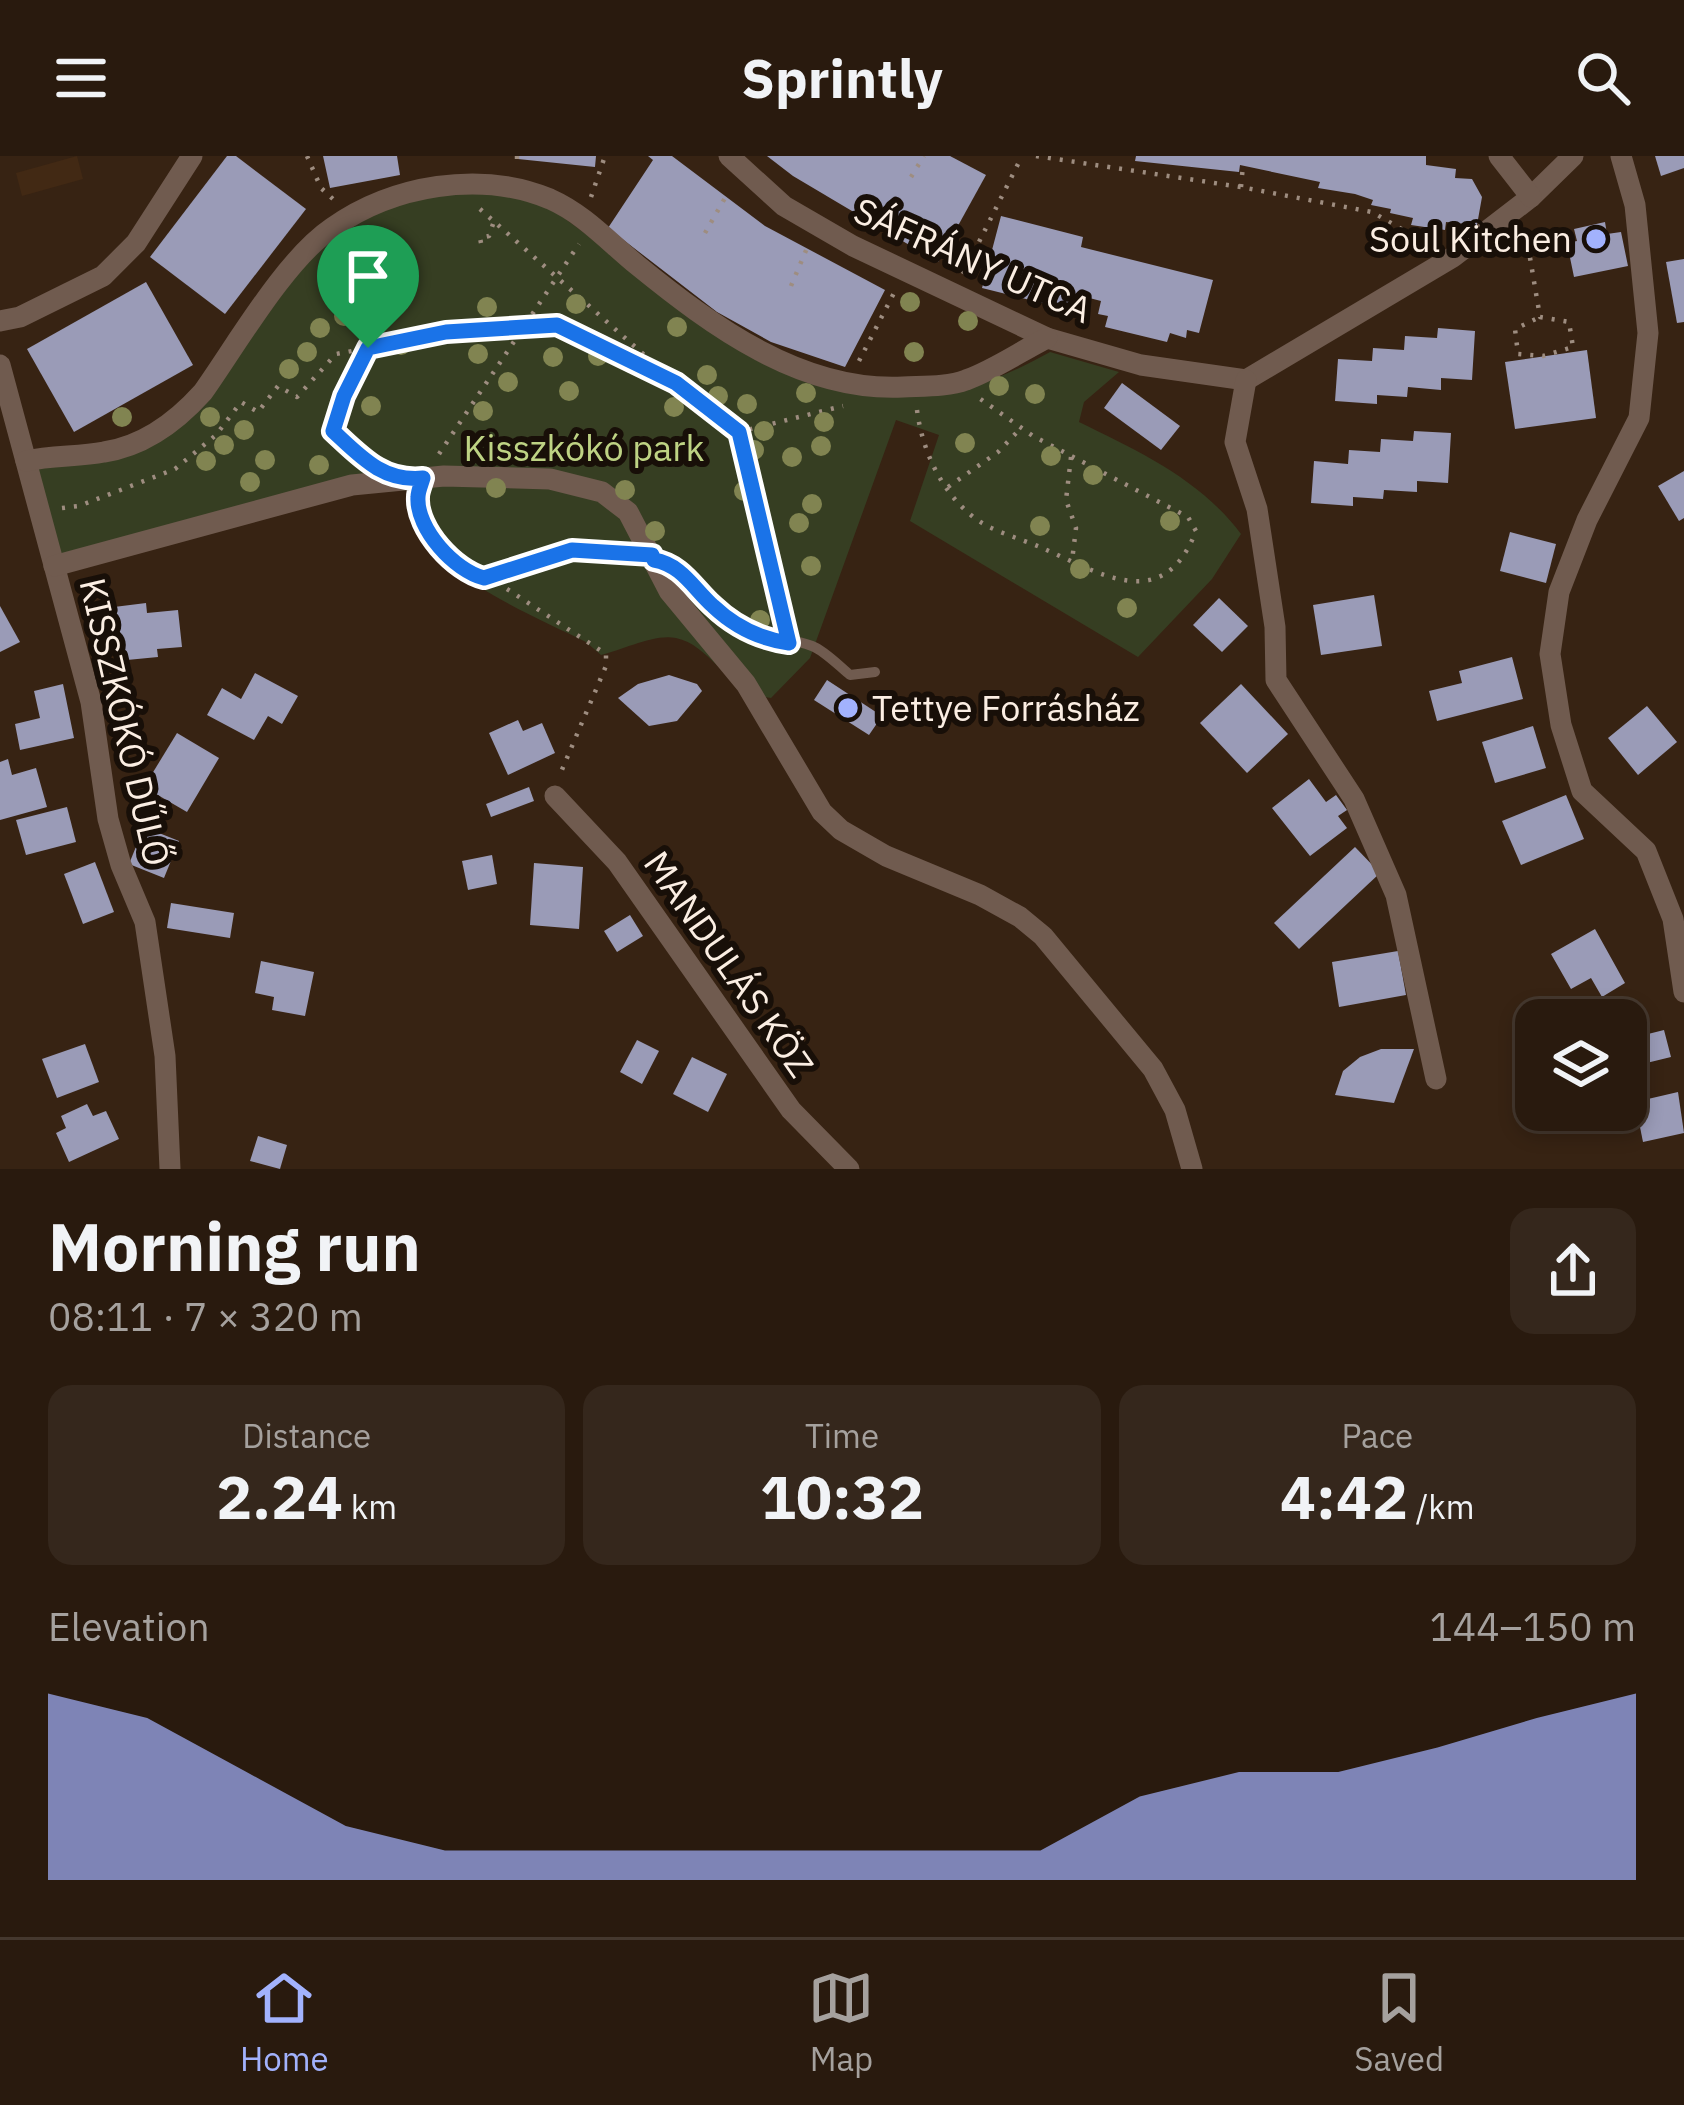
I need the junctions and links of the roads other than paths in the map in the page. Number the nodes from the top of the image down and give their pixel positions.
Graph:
1 (192, 156) edge
2 (729, 156) edge
3 (1499, 156) edge
4 (1574, 156) edge
5 (1621, 156) edge
6 (1531, 197) junction
7 (0, 321) edge
8 (1047, 338) junction
9 (0, 365) edge
10 (1246, 380) junction
11 (26, 461) junction
12 (423, 478) junction
13 (653, 558) junction
14 (54, 566) junction
15 (875, 672) dead end
16 (557, 787) road end
17 (1680, 949) edge
18 (1684, 992) edge
19 (1436, 1079) dead end
20 (170, 1169) edge
21 (849, 1169) edge
22 (1192, 1169) edge

1 - 7 street
2 - 8 street, SÁFRÁNY UTCA
3 - 6 street
4 - 6 street
5 - 17 street
6 - 10 street
8 - 10 street, SÁFRÁNY UTCA
8 - 11 street
9 - 11 street, KISSZKÓKÓ DŰLŐ
10 - 19 street
11 - 14 street, KISSZKÓKÓ DŰLŐ
12 - 13 street
12 - 13 lane
12 - 14 street
13 - 15 lane
13 - 22 street
14 - 20 street, KISSZKÓKÓ DŰLŐ
16 - 21 street, MANDULÁS KÖZ
17 - 18 street

